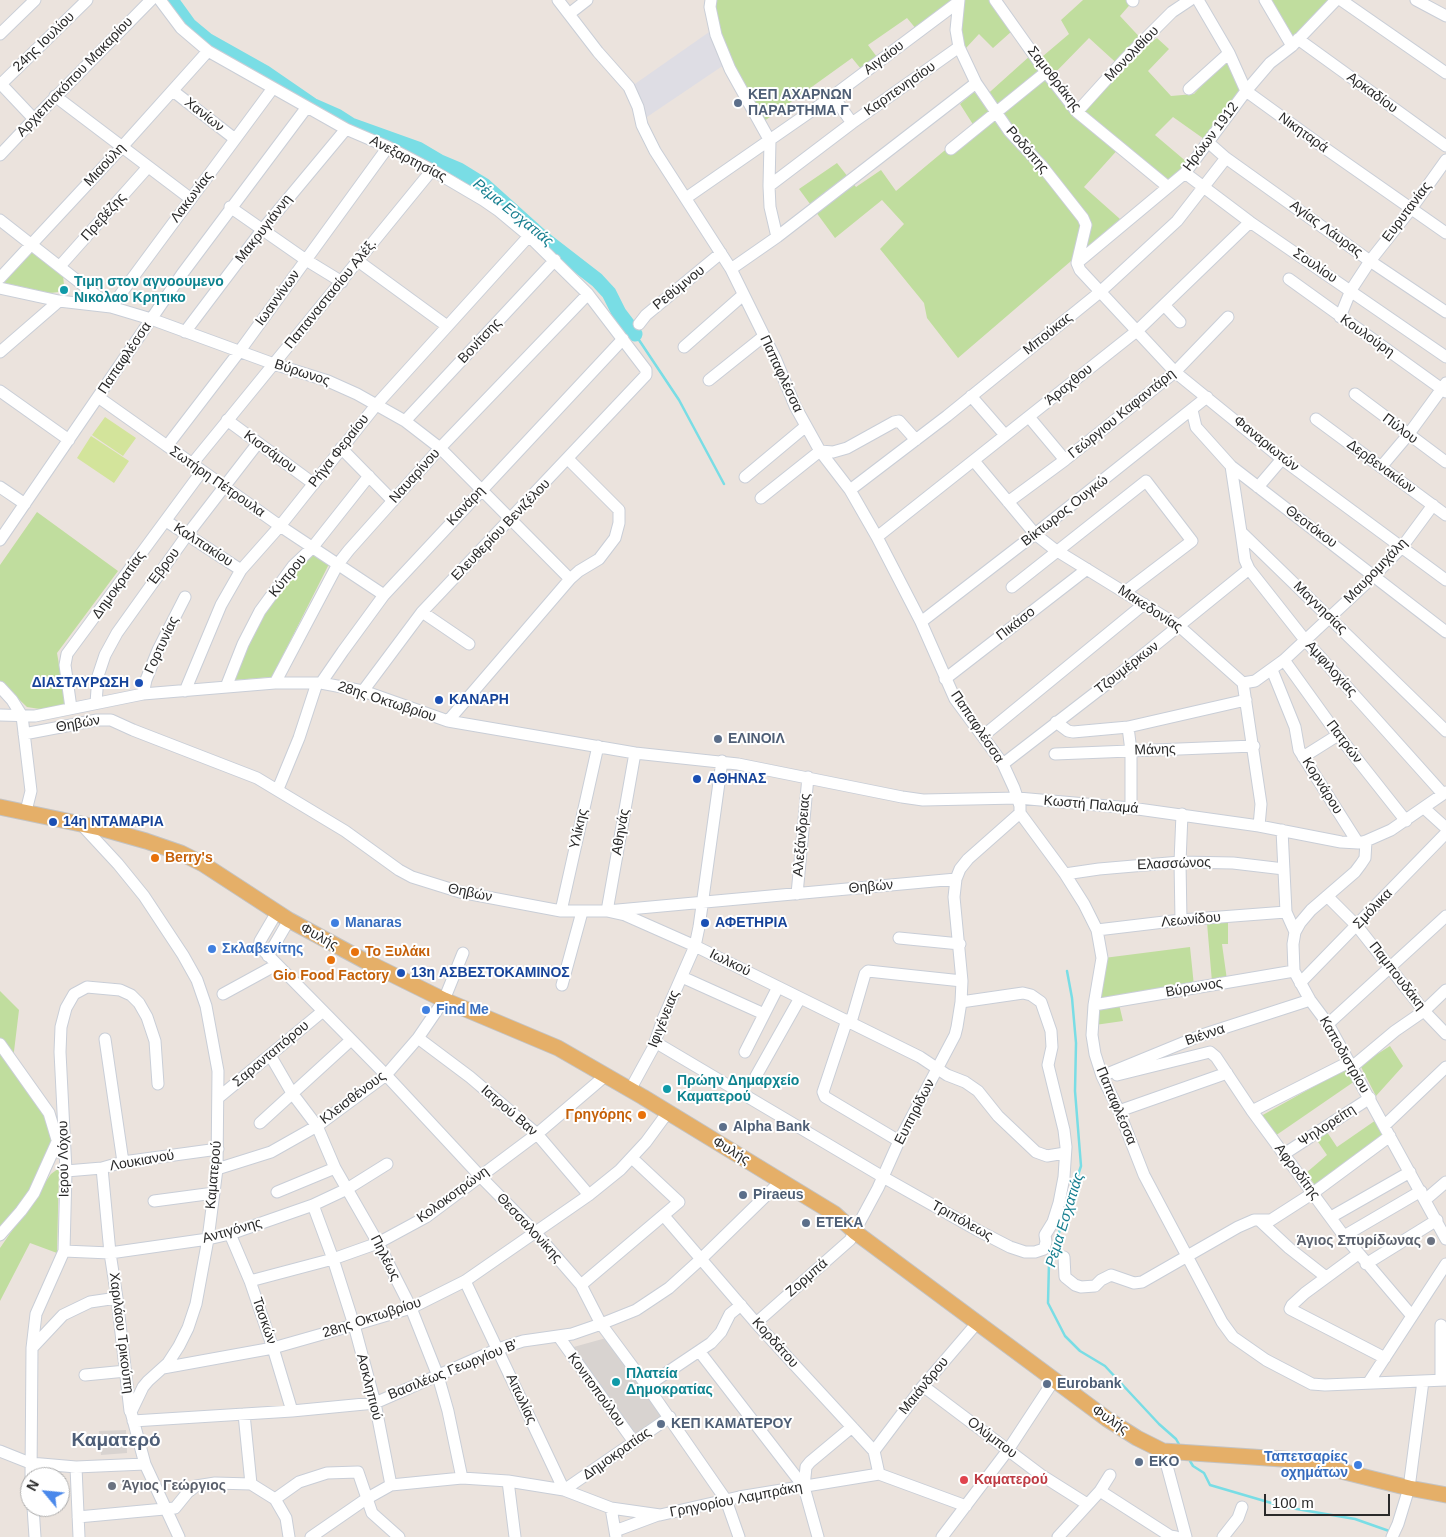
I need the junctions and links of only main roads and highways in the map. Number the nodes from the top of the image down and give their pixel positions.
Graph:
1 (0, 807) edge
2 (1446, 1495) edge

1 - 2 main road, Φυλής

